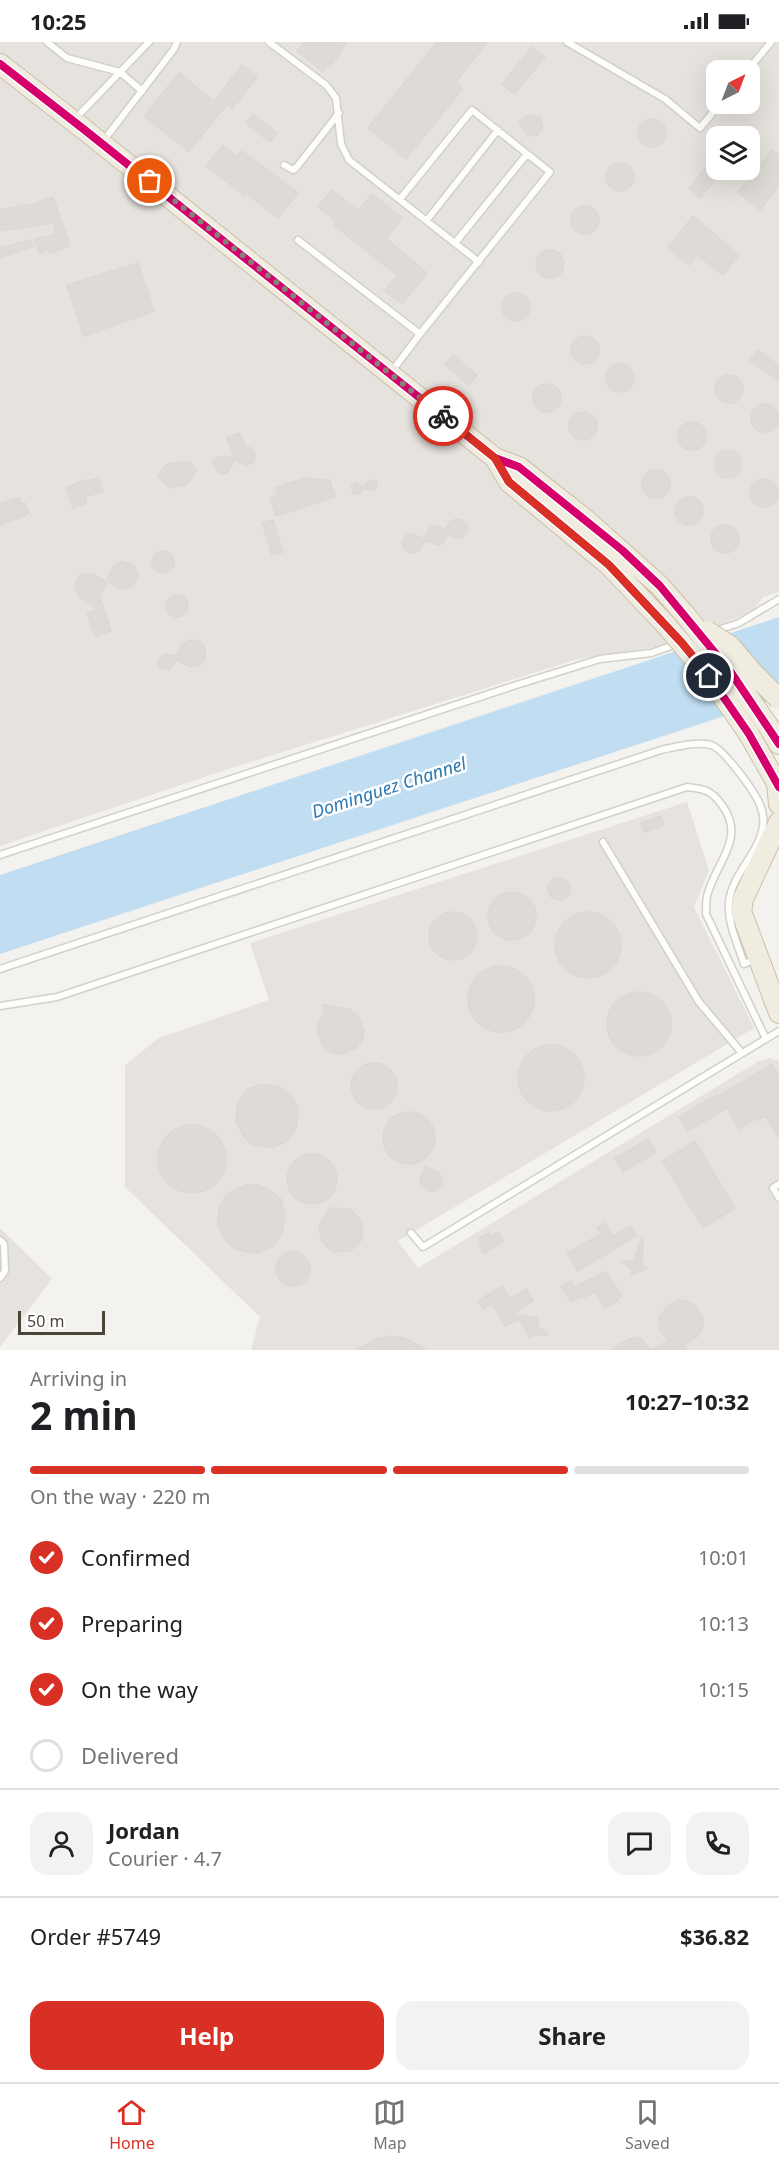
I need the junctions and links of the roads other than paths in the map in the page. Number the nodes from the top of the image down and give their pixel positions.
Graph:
1 (47, 42) edge
2 (149, 42) edge
3 (177, 42) edge
4 (567, 42) edge
5 (771, 42) edge
6 (271, 43) edge
7 (756, 60) edge
8 (0, 64) edge
9 (120, 72) junction
10 (142, 91) junction
11 (339, 113) junction
12 (712, 114) edge
13 (74, 121) junction
14 (498, 130) junction
15 (102, 143) junction
16 (527, 154) junction
17 (284, 165) dead end
18 (400, 200) junction
19 (427, 220) junction
20 (298, 240) dead end
21 (455, 243) junction
22 (479, 262) junction
23 (420, 334) junction
24 (390, 374) junction
25 (579, 527) junction
26 (779, 599) edge
27 (687, 617) junction
28 (695, 638) dead end
29 (684, 642) dead end
30 (779, 699) edge
31 (774, 736) edge
32 (778, 785) edge
33 (779, 804) edge
34 (779, 822) edge
35 (603, 842) dead end
36 (0, 855) edge
37 (779, 865) edge
38 (755, 874) junction
39 (758, 959) junction
40 (0, 969) edge
41 (0, 1006) edge
42 (779, 1013) edge
43 (779, 1031) edge
44 (766, 1039) junction
45 (742, 1053) junction
46 (779, 1184) edge
47 (779, 1198) edge
48 (411, 1233) dead end
49 (0, 1240) edge
50 (0, 1278) edge

1 - 9 lane
2 - 9 lane
3 - 10 lane
4 - 12 lane
5 - 7 lane
6 - 11 lane
8 - 13 highway
9 - 10 lane
9 - 13 lane
10 - 15 lane
11 - 17 lane
11 - 18 lane
13 - 15 highway
14 - 16 lane
14 - 18 lane
14 - 19 lane
15 - 24 highway
16 - 21 lane
16 - 22 lane
18 - 19 lane
19 - 21 lane
20 - 23 lane
21 - 22 lane
22 - 23 lane
23 - 24 lane
24 - 25 highway
25 - 27 highway
25 - 32 highway, bridge
26 - 28 lane
27 - 30 highway, bridge
27 - 31 highway, bridge
29 - 36 lane
32 - 33 highway
34 - 38 highway
35 - 45 lane
37 - 38 highway
38 - 39 highway
39 - 40 lane
39 - 42 highway
41 - 44 lane
43 - 44 lane
44 - 45 lane
45 - 48 lane
46 - 47 lane
49 - 50 lane

